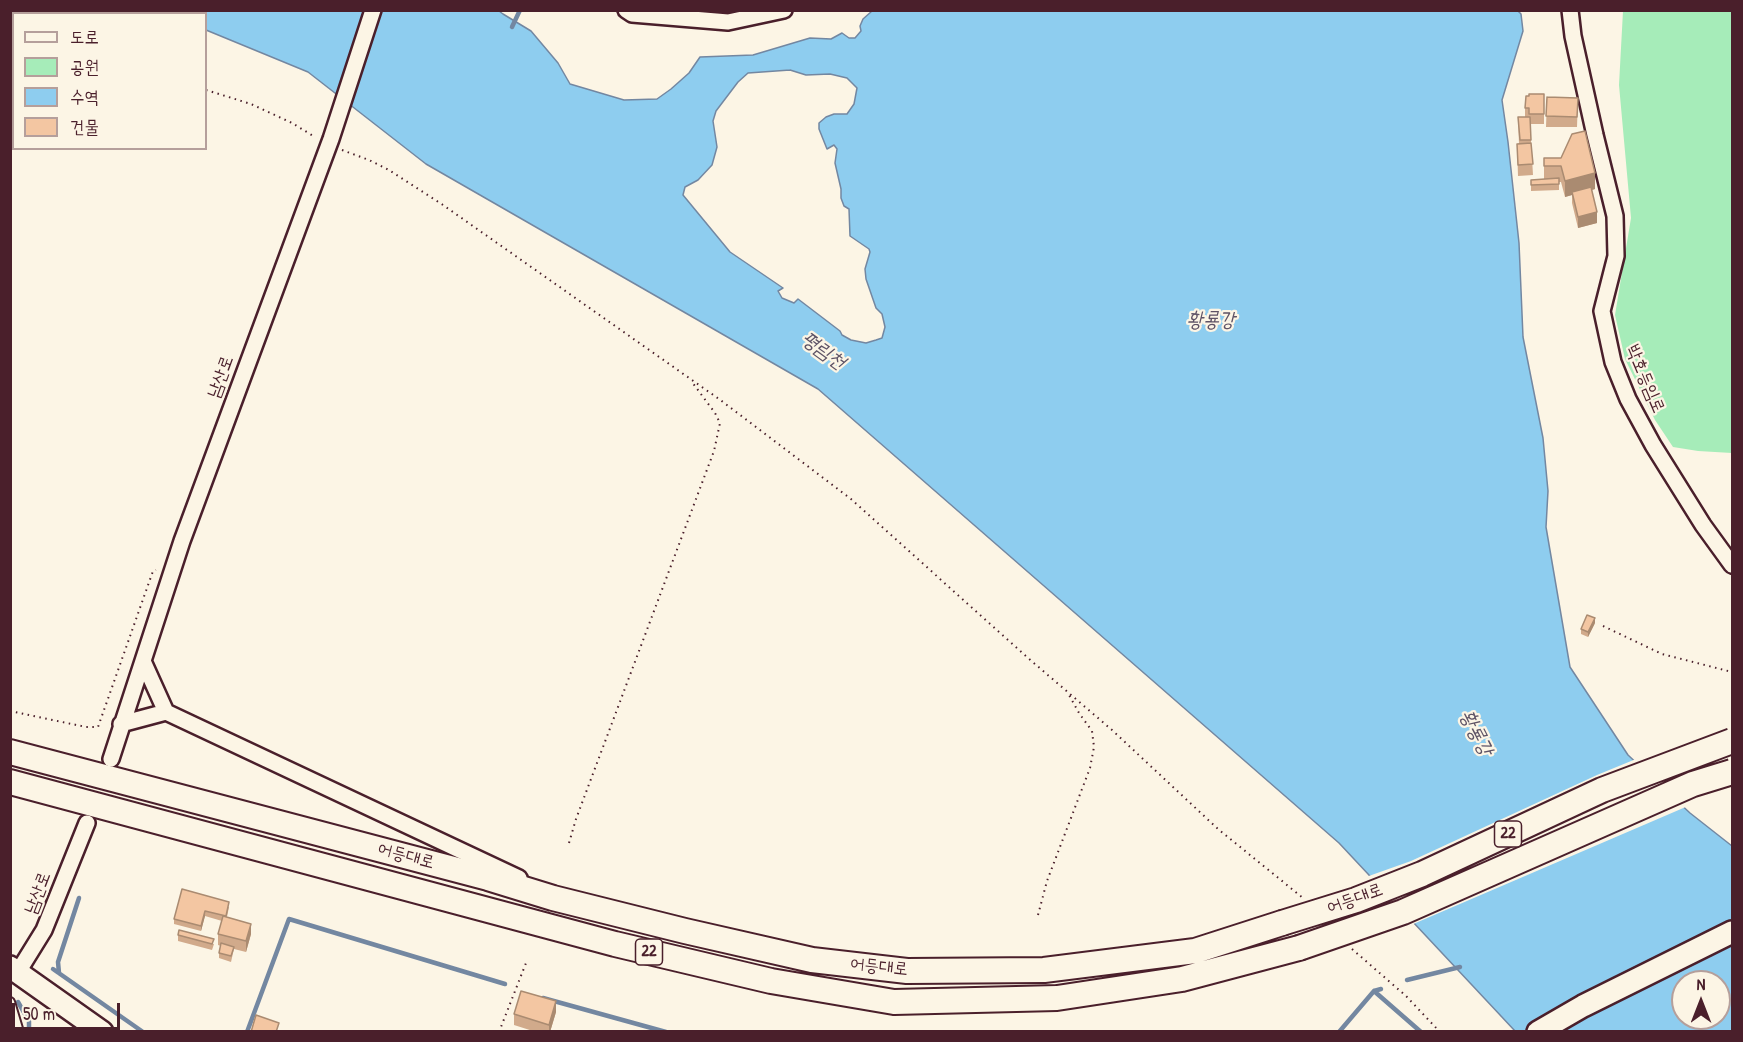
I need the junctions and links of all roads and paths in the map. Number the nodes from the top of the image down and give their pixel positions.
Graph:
1 (373, 10) edge
2 (626, 10) edge
3 (784, 10) edge
4 (1570, 10) edge
5 (207, 90) edge
6 (330, 142) junction
7 (691, 380) junction
8 (1732, 565) edge
9 (173, 567) junction
10 (1602, 626) dead end
11 (143, 661) junction
12 (1732, 672) edge
13 (1068, 692) junction
14 (10, 711) edge
15 (166, 711) junction
16 (121, 724) junction
17 (1732, 741) edge
18 (10, 752) edge
19 (111, 759) dead end
20 (1732, 772) edge
21 (10, 782) edge
22 (87, 823) dead end
23 (569, 843) dead end
24 (1305, 900) dead end
25 (571, 902) junction
26 (1038, 915) dead end
27 (1732, 932) edge
28 (1351, 947) dead end
29 (526, 963) dead end
30 (14, 973) edge
31 (10, 1002) edge
32 (19, 1032) edge
33 (102, 1032) edge
34 (499, 1032) edge
35 (1440, 1032) edge
36 (1538, 1032) edge

1 - 6 street, 남산로
2 - 3 street
4 - 8 street, 박호등임로
5 - 6 path
6 - 7 path
6 - 9 street, 남산로
7 - 13 path
7 - 23 path
9 - 11 street, 남산로
9 - 14 path
10 - 12 path
11 - 15 street
11 - 16 street, 남산로
13 - 24 path
13 - 26 path
15 - 16 street
15 - 25 street
16 - 19 street, 남산로
17 - 25 main road, 어등대로 / 22, bridge
18 - 25 main road, 어등대로 / 22
20 - 21 main road, 어등대로 / 22, bridge
22 - 30 street, 남산로
27 - 36 main road
28 - 35 path
29 - 34 path
30 - 33 main road
31 - 32 lane

